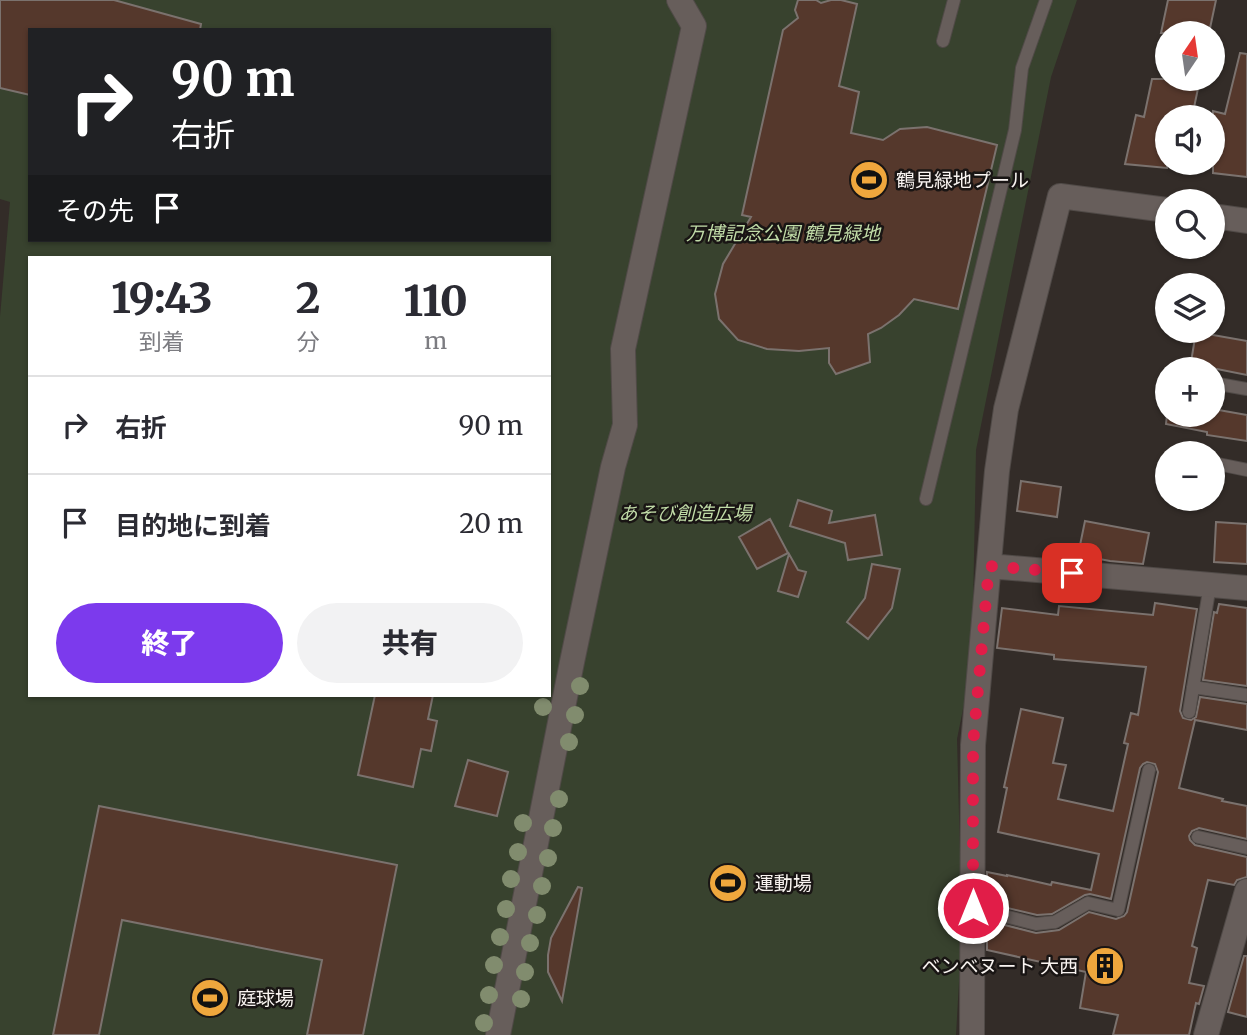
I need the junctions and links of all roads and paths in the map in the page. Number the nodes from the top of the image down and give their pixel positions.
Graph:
1 (678, 0) edge
2 (954, 0) edge
3 (1046, 0) edge
4 (943, 41) dead end
5 (1155, 208) edge
6 (1225, 218) edge
7 (1247, 221) edge
8 (1225, 385) edge
9 (1247, 389) edge
10 (1225, 465) edge
11 (1247, 470) edge
12 (926, 499) dead end
13 (989, 566) junction
14 (1210, 585) junction
15 (1247, 588) edge
16 (1193, 687) junction
17 (1247, 695) edge
18 (1189, 712) dead end
19 (1149, 770) dead end
20 (1198, 837) dead end
21 (1247, 848) edge
22 (1247, 891) edge
23 (973, 908) junction
24 (498, 1035) edge
25 (972, 1035) edge
26 (1206, 1035) edge

1 - 24 street
2 - 4 lane
3 - 12 lane
5 - 13 street
6 - 7 street
8 - 9 lane
10 - 11 lane
13 - 14 street
13 - 23 street
14 - 15 street
14 - 16 lane
16 - 17 lane
16 - 18 lane
19 - 23 lane
20 - 21 lane
22 - 26 street
23 - 25 street

